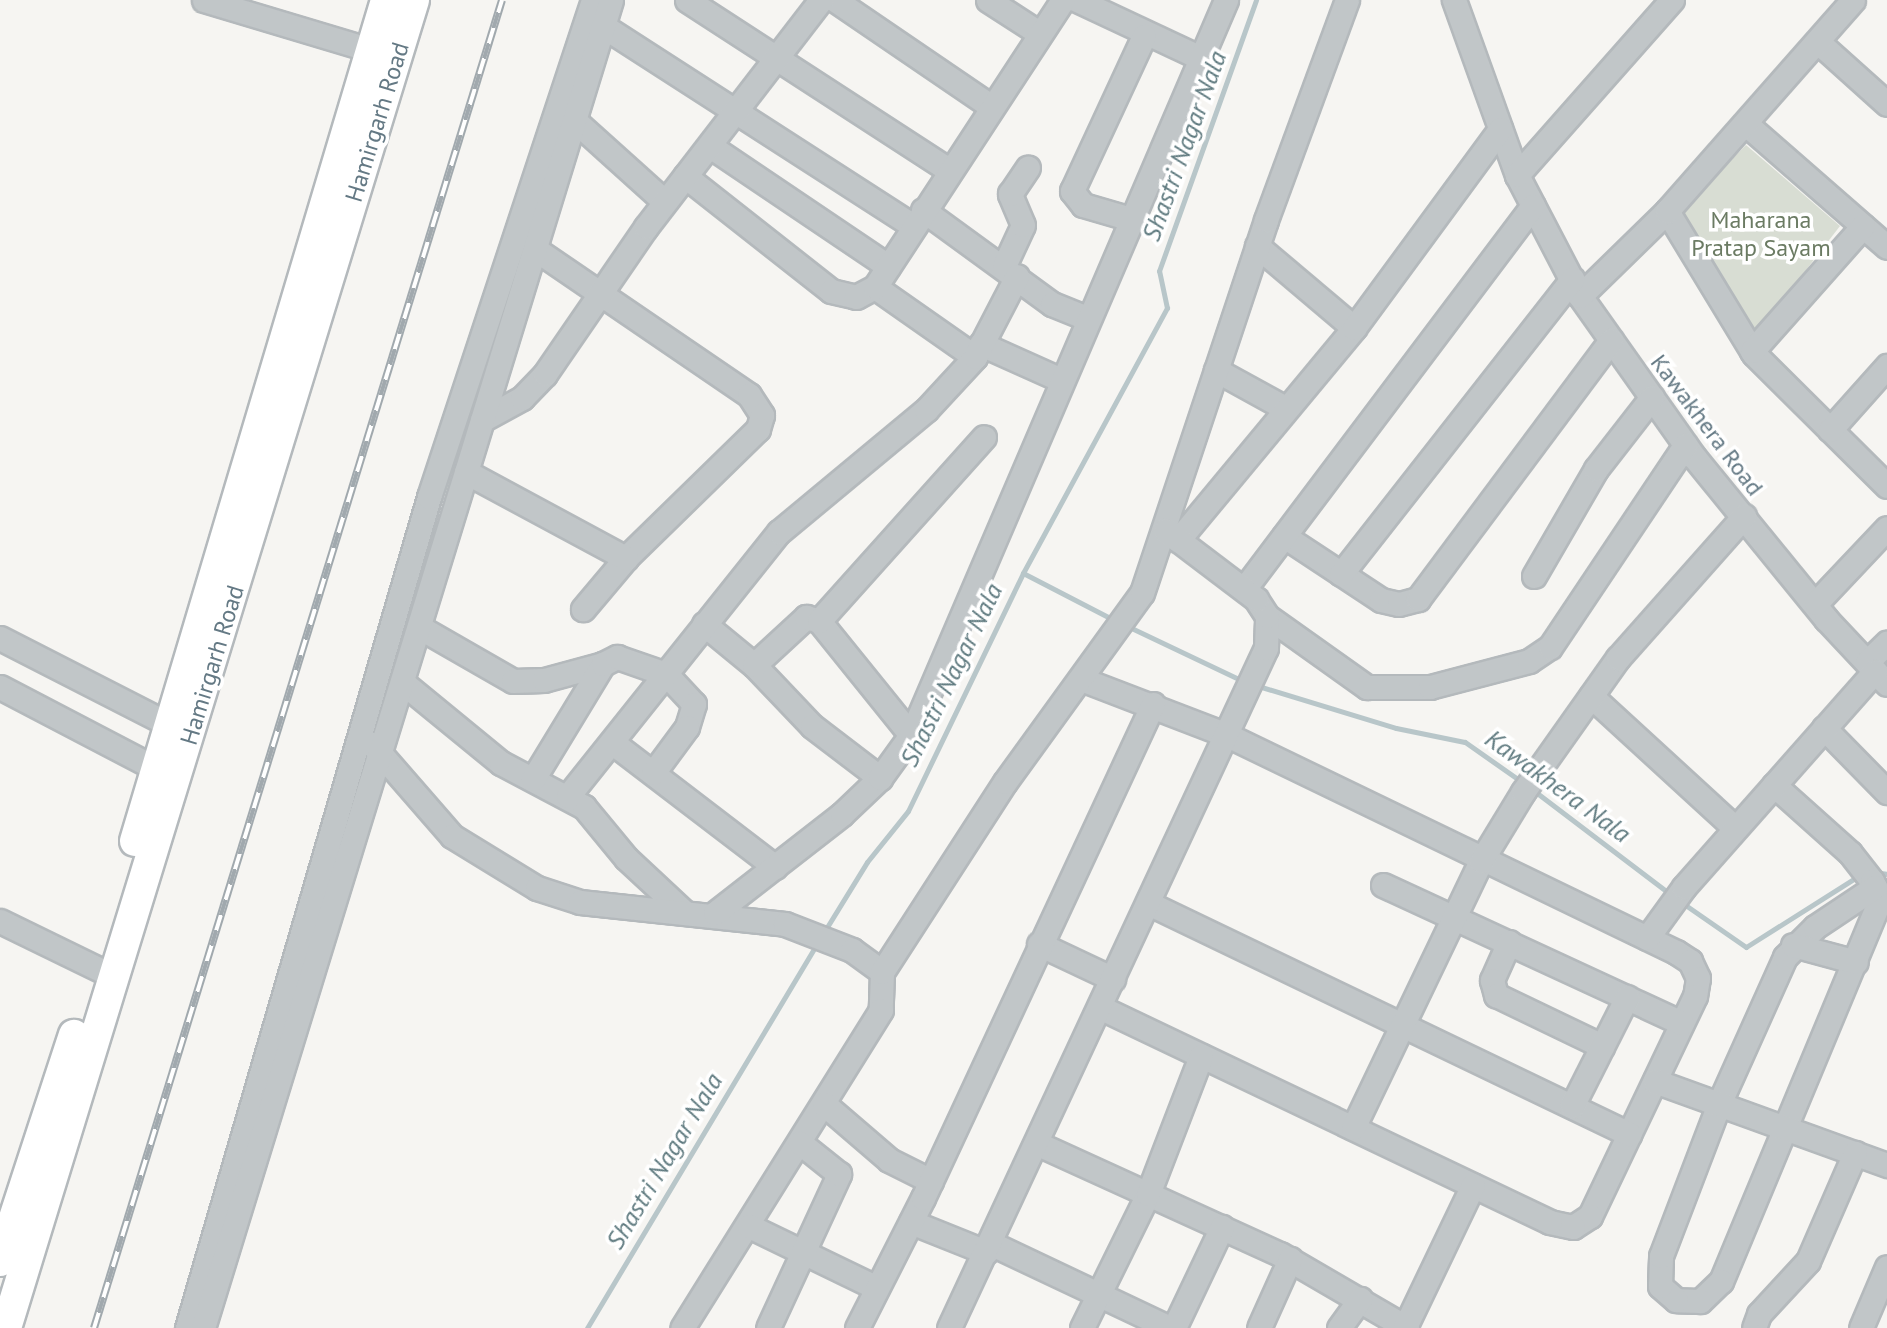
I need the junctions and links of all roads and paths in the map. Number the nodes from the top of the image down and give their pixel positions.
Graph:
1 (204, 0) edge
2 (386, 0) edge
3 (414, 0) edge
4 (593, 0) edge
5 (611, 0) edge
6 (687, 0) edge
7 (821, 0) edge
8 (835, 0) edge
9 (988, 0) edge
10 (1063, 0) edge
11 (1077, 0) edge
12 (1226, 0) edge
13 (1347, 0) edge
14 (1454, 0) edge
15 (1672, 0) edge
16 (1853, 0) edge
17 (603, 26) junction
18 (1039, 33) junction
19 (1144, 36) junction
20 (1818, 42) junction
21 (371, 50) junction
22 (777, 57) junction
23 (1203, 59) junction
24 (1887, 104) edge
25 (992, 107) junction
26 (738, 112) junction
27 (575, 120) junction
28 (1746, 124) junction
29 (1500, 129) junction
30 (710, 146) junction
31 (1028, 167) dead end
32 (950, 170) junction
33 (1517, 175) junction
34 (685, 176) junction
35 (664, 202) junction
36 (1533, 206) junction
37 (1667, 211) junction
38 (918, 218) junction
39 (1131, 219) junction
40 (1863, 226) junction
41 (1257, 246) junction
42 (1887, 247) edge
43 (535, 249) junction
44 (888, 266) junction
45 (1010, 271) junction
46 (875, 287) junction
47 (1576, 288) junction
48 (597, 296) junction
49 (1087, 318) junction
50 (1354, 328) junction
51 (1611, 340) junction
52 (978, 351) junction
53 (1752, 351) junction
54 (1887, 366) edge
55 (1216, 370) junction
56 (1061, 380) junction
57 (1651, 397) junction
58 (1284, 408) junction
59 (482, 420) junction
60 (1830, 430) junction
61 (984, 437) dead end
62 (1685, 445) junction
63 (466, 472) junction
64 (1887, 486) edge
65 (1744, 516) junction
66 (1887, 528) edge
67 (1171, 535) junction
68 (1284, 536) junction
69 (626, 558) junction
70 (1341, 574) junction
71 (1534, 576) dead end
72 (1244, 589) junction
73 (1816, 603) junction
74 (583, 609) dead end
75 (1267, 616) junction
76 (819, 621) junction
77 (704, 624) junction
78 (419, 626) junction
79 (0, 638) edge
80 (1887, 643) edge
81 (603, 664) junction
82 (754, 666) junction
83 (1876, 672) edge
84 (666, 674) junction
85 (1082, 679) junction
86 (402, 682) junction
87 (0, 687) edge
88 (1591, 696) junction
89 (1153, 704) junction
90 (170, 725) junction
91 (1824, 728) junction
92 (363, 733) junction
93 (1227, 734) junction
94 (911, 735) junction
95 (612, 743) junction
96 (380, 753) junction
97 (157, 769) junction
98 (653, 773) junction
99 (880, 778) junction
100 (533, 779) junction
101 (1774, 785) junction
102 (1887, 792) edge
103 (568, 796) junction
104 (1735, 828) junction
105 (1481, 861) junction
106 (775, 867) junction
107 (1871, 879) junction
108 (1383, 885) dead end
109 (1148, 903) junction
110 (683, 911) junction
111 (715, 913) junction
112 (1454, 917) junction
113 (0, 921) edge
114 (1647, 938) junction
115 (1508, 942) junction
116 (1039, 944) junction
117 (1793, 946) junction
118 (1856, 962) junction
119 (104, 971) junction
120 (882, 972) junction
121 (1113, 979) junction
122 (1627, 997) junction
123 (1100, 1007) junction
124 (1682, 1023) junction
125 (1403, 1024) junction
126 (1602, 1046) junction
127 (1201, 1056) junction
128 (1655, 1081) junction
129 (824, 1104) junction
130 (1719, 1104) junction
131 (1572, 1106) junction
132 (1353, 1128) junction
133 (1788, 1129) junction
134 (1629, 1134) junction
135 (800, 1143) junction
136 (1037, 1143) junction
137 (1854, 1153) junction
138 (1887, 1165) edge
139 (931, 1181) junction
140 (1473, 1185) junction
141 (1148, 1194) junction
142 (911, 1222) junction
143 (749, 1226) junction
144 (1222, 1227) junction
145 (988, 1247) junction
146 (804, 1253) junction
147 (1290, 1259) junction
148 (0, 1261) edge
149 (1887, 1267) edge
150 (877, 1288) junction
151 (1099, 1294) junction
152 (1360, 1299) junction
153 (6, 1328) edge
154 (187, 1328) edge
155 (203, 1328) edge
156 (682, 1328) edge
157 (768, 1328) edge
158 (857, 1328) edge
159 (950, 1328) edge
160 (1082, 1328) edge
161 (1172, 1328) edge
162 (1259, 1328) edge
163 (1339, 1328) edge
164 (1406, 1328) edge
165 (1754, 1328) edge
166 (1861, 1328) edge

1 - 21 street
2 - 21 main road, Hamirgarh Road
3 - 119 main road, Hamirgarh Road
4 - 92 street
5 - 17 street
6 - 22 street
7 - 22 street
8 - 25 street
9 - 18 street
10 - 18 street
11 - 19 street
12 - 23 street
13 - 41 street
14 - 29 street, Kawakhera Road
15 - 33 street
16 - 20 street
17 - 26 street
17 - 27 street
18 - 25 street
19 - 23 street
19 - 39 street
20 - 24 street
20 - 28 street
21 - 90 main road, Hamirgarh Road
22 - 26 street
22 - 32 street
23 - 39 street
25 - 32 street
26 - 30 street
26 - 38 street
27 - 35 street
27 - 43 street
28 - 37 street
28 - 40 street
29 - 33 street, Kawakhera Road
29 - 50 street
30 - 34 street
30 - 44 street
31 - 45 street
32 - 38 street
33 - 36 street, Kawakhera Road
34 - 35 street
34 - 46 street
35 - 48 street
36 - 47 street, Kawakhera Road
36 - 68 street
37 - 47 street
37 - 53 street
38 - 44 street
38 - 45 street
39 - 49 street
40 - 42 street
40 - 53 street
41 - 50 street
41 - 55 street
43 - 48 street
43 - 59 street
44 - 46 street
45 - 49 street
45 - 52 street
46 - 52 street
47 - 51 street, Kawakhera Road
47 - 70 street
48 - 59 street
48 - 69 street
49 - 56 street
50 - 58 street
51 - 57 street, Kawakhera Road
51 - 70 street
52 - 56 street
52 - 77 street
53 - 60 street
54 - 60 street
55 - 58 street
55 - 67 street
56 - 94 street
57 - 62 street, Kawakhera Road
57 - 71 street
58 - 67 street
59 - 63 street
60 - 64 street
61 - 76 street
62 - 65 street, Kawakhera Road
62 - 75 street
63 - 69 street
63 - 78 street
65 - 73 street, Kawakhera Road
65 - 88 street
66 - 73 street
67 - 72 street
67 - 85 street
68 - 70 street
68 - 72 street
69 - 74 street
72 - 75 street
73 - 83 street, Kawakhera Road
75 - 93 street
76 - 82 street
76 - 94 street
77 - 82 street
77 - 84 street
78 - 81 street
78 - 86 street
79 - 90 street
80 - 83 street
81 - 84 street
81 - 100 street
82 - 99 street
83 - 91 street
84 - 95 street
84 - 98 street
85 - 89 street
85 - 120 street
86 - 96 street
86 - 100 street
87 - 97 street
88 - 104 street
88 - 105 street
89 - 93 street
89 - 116 street
90 - 97 main road, Hamirgarh Road
91 - 101 street
91 - 102 street
92 - 96 street
92 - 154 street
93 - 105 street
93 - 109 street
94 - 99 street
95 - 98 street
95 - 103 street
96 - 110 street
96 - 155 street
97 - 119 main road, Hamirgarh Road
98 - 106 street
99 - 106 street
100 - 103 street
101 - 104 street
101 - 107 street
103 - 110 street
104 - 114 street
105 - 112 street
105 - 114 street
106 - 111 street
107 - 117 street
107 - 118 street
108 - 112 street
109 - 121 street
109 - 125 street
110 - 111 street
111 - 120 street
112 - 115 street
112 - 125 street
113 - 119 street
114 - 124 street
115 - 122 street
115 - 126 street
116 - 121 street
116 - 139 street
117 - 118 street
117 - 130 street
118 - 133 street
119 - 148 main road, Hamirgarh Road
119 - 153 main road, Hamirgarh Road
120 - 129 street
121 - 123 street
122 - 124 street
122 - 126 street
123 - 127 street
123 - 136 street
124 - 128 street
125 - 131 street
125 - 132 street
126 - 131 street
127 - 132 street
127 - 141 street
128 - 130 street
128 - 134 street
129 - 135 street
129 - 139 street
130 - 133 street
130 - 133 street
131 - 134 street
132 - 140 street
133 - 137 street
134 - 140 street
135 - 143 street
135 - 146 street
136 - 141 street
136 - 145 street
137 - 138 street
137 - 165 street
139 - 142 street
140 - 164 street
141 - 144 street
141 - 151 street
142 - 145 street
142 - 150 street
143 - 146 street
143 - 156 street
144 - 147 street
144 - 161 street
145 - 151 street
145 - 159 street
146 - 150 street
146 - 157 street
147 - 152 street
147 - 162 street
149 - 166 street
150 - 158 street
151 - 160 street
151 - 161 street
152 - 163 street
152 - 164 street

